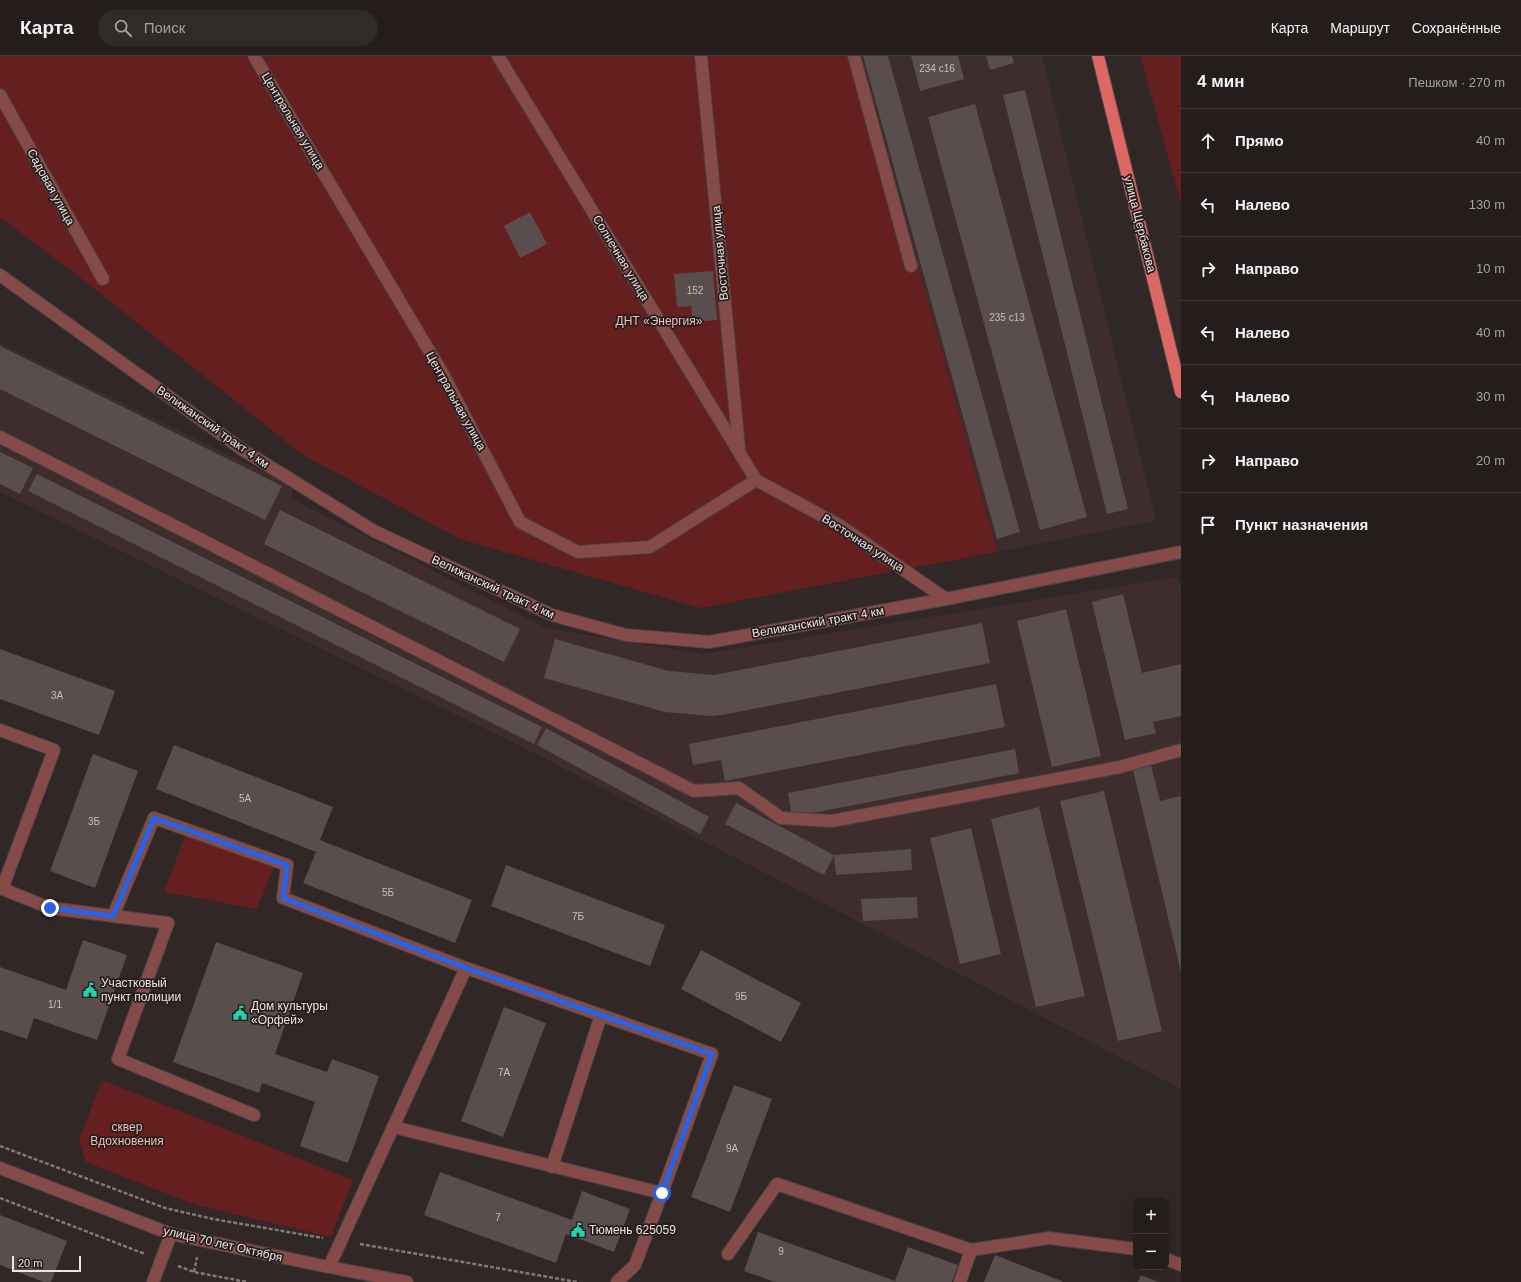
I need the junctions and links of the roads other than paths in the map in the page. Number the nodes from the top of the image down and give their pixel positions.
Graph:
1 (254, 56) edge
2 (498, 56) edge
3 (701, 56) edge
4 (854, 56) edge
5 (1098, 56) edge
6 (0, 95) edge
7 (911, 266) dead end
8 (0, 275) edge
9 (103, 279) dead end
10 (1181, 392) edge
11 (0, 437) edge
12 (739, 451) junction
13 (756, 480) junction
14 (1181, 552) edge
15 (946, 599) junction
16 (0, 730) edge
17 (1181, 750) edge
18 (1, 888) edge
19 (113, 916) junction
20 (466, 968) junction
21 (601, 1015) junction
22 (254, 1115) dead end
23 (393, 1127) junction
24 (552, 1167) junction
25 (0, 1168) edge
26 (662, 1193) junction
27 (172, 1234) junction
28 (1133, 1249) edge
29 (970, 1250) junction
30 (728, 1254) dead end
31 (1169, 1260) edge
32 (1181, 1265) edge
33 (329, 1268) junction
34 (153, 1282) edge
35 (407, 1282) edge
36 (617, 1282) edge
37 (960, 1282) edge

1 - 13 street, Центральная улица
2 - 12 street, Солнечная улица
3 - 12 street, Восточная улица
4 - 7 street
5 - 10 main road, улица Щербакова
6 - 9 street, Садовая улица
8 - 15 street, Велижанский тракт 4 км
11 - 17 street
12 - 13 street, Солнечная улица
13 - 15 street, Восточная улица
14 - 15 street, Велижанский тракт 4 км
16 - 18 street
18 - 19 street
19 - 20 street
19 - 22 street
20 - 21 street
20 - 23 street
21 - 24 street
21 - 26 street
23 - 24 street
23 - 33 street
24 - 26 street
25 - 27 street, улица 70 лет Октября
26 - 36 street
27 - 33 street, улица 70 лет Октября
27 - 34 street
28 - 29 street
29 - 30 street
29 - 37 street
31 - 32 street
33 - 35 street, улица 70 лет Октября

